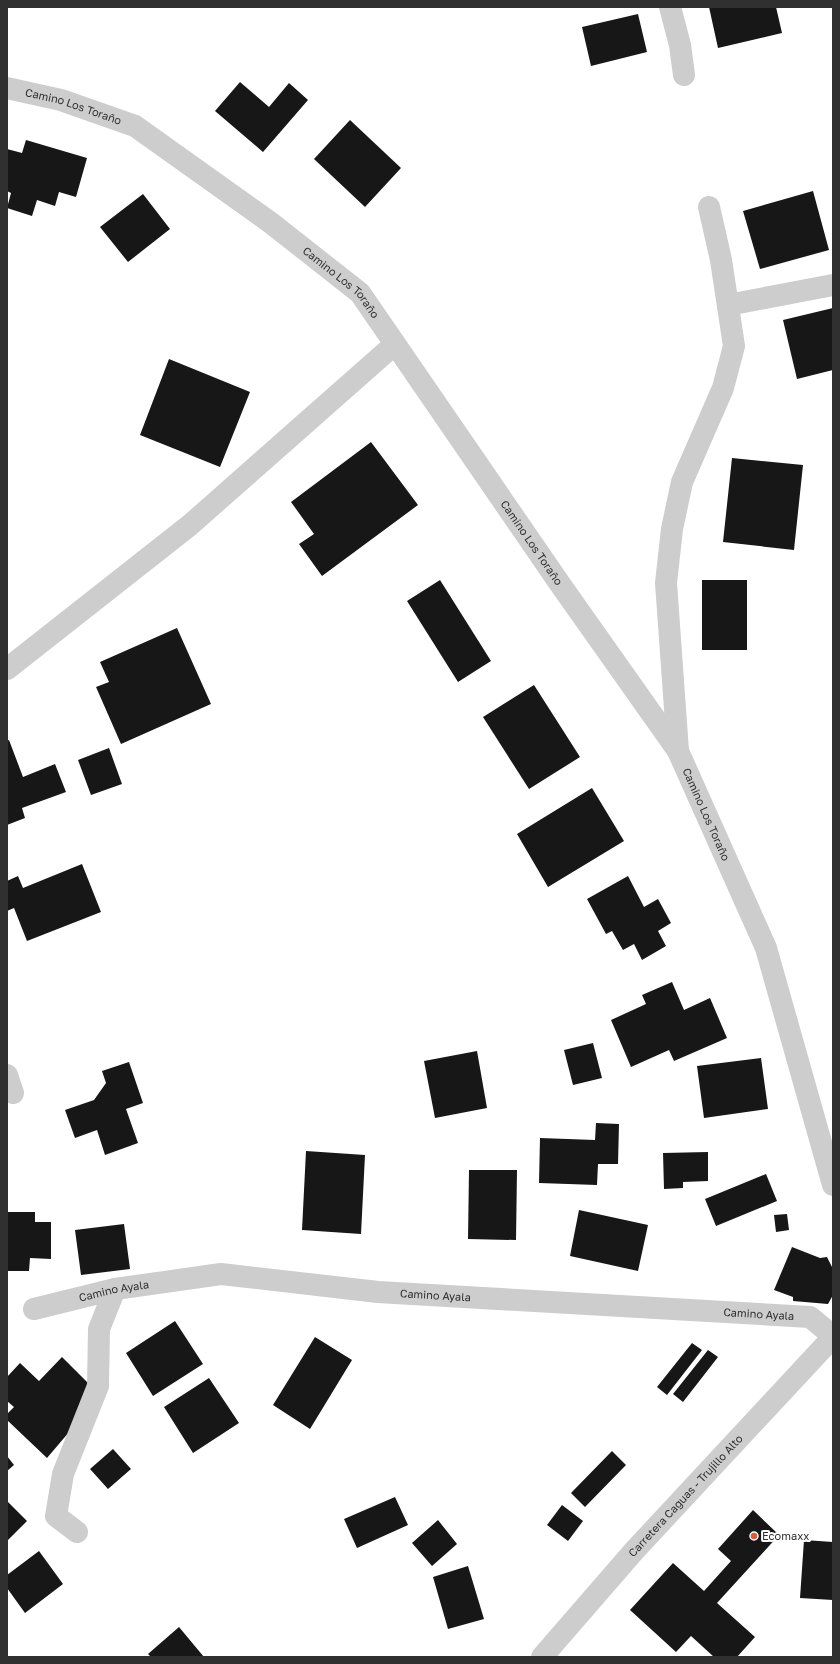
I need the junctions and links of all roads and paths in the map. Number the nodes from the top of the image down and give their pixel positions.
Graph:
1 (670, 7) edge
2 (684, 75) dead end
3 (7, 88) edge
4 (709, 207) dead end
5 (833, 286) edge
6 (728, 305) junction
7 (395, 344) junction
8 (7, 669) edge
9 (678, 751) junction
10 (833, 1185) edge
11 (115, 1289) junction
12 (34, 1309) dead end
13 (833, 1336) edge
14 (77, 1532) dead end
15 (542, 1657) edge

1 - 2 street
3 - 7 street, Camino Los Toraño
4 - 6 street
5 - 6 street
6 - 9 street
7 - 8 street
7 - 9 street, Camino Los Toraño
9 - 10 street, Camino Los Toraño
11 - 12 street, Camino Ayala
11 - 13 street, Camino Ayala
11 - 14 street
13 - 15 street, Carretera Caguas - Trujillo Alto

